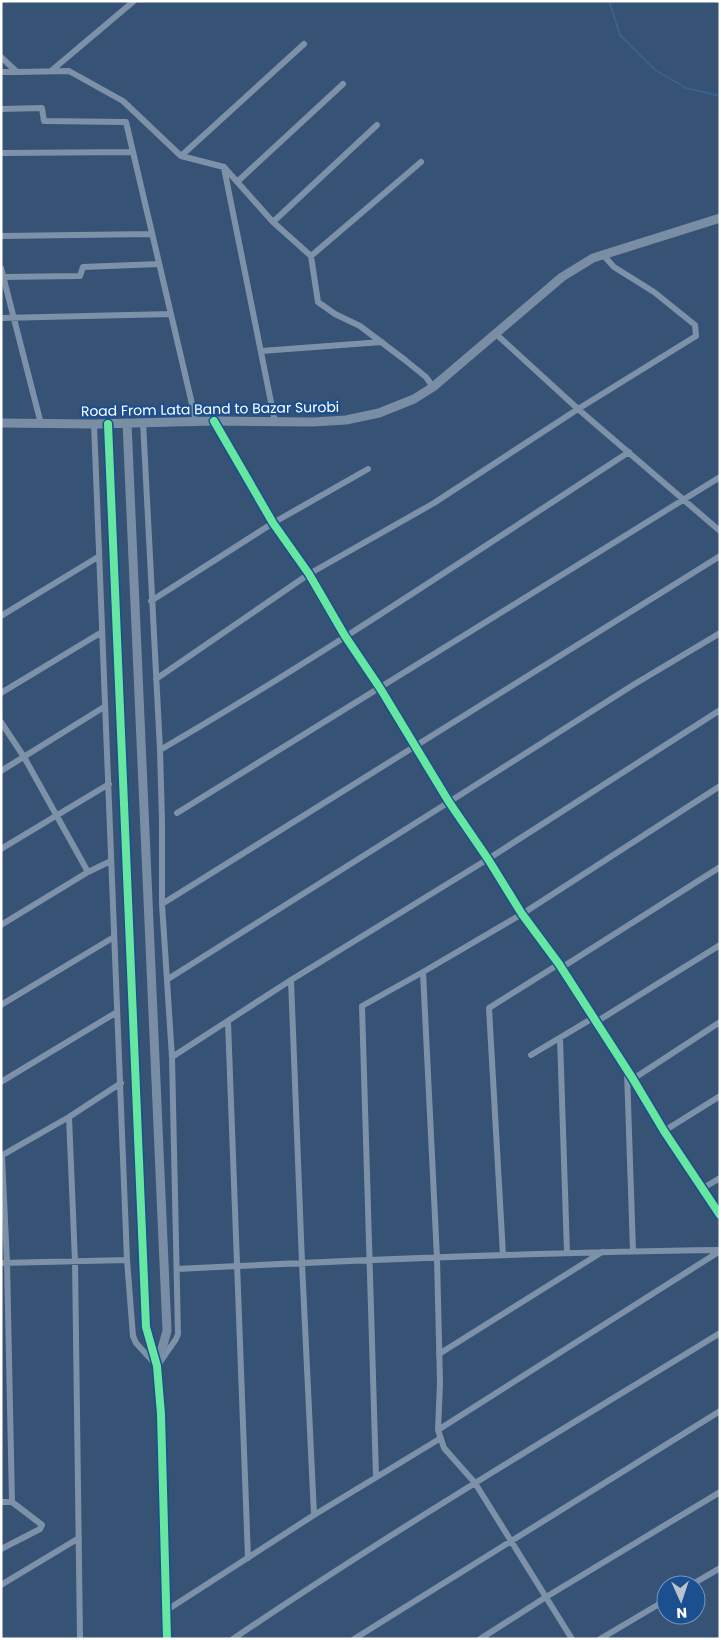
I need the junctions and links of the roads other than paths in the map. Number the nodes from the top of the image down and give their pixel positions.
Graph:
1 (134, 1) edge
2 (304, 44) dead end
3 (1, 57) edge
4 (51, 71) junction
5 (1, 72) edge
6 (17, 72) junction
7 (343, 84) dead end
8 (1, 109) edge
9 (377, 124) dead end
10 (133, 152) junction
11 (1, 153) edge
12 (181, 156) junction
13 (421, 162) dead end
14 (224, 167) junction
15 (237, 182) junction
16 (720, 218) edge
17 (273, 222) junction
18 (152, 234) junction
19 (1, 236) edge
20 (310, 256) junction
21 (604, 256) junction
22 (159, 264) junction
23 (1, 268) edge
24 (2, 277) edge
25 (171, 314) junction
26 (1, 318) edge
27 (14, 318) junction
28 (496, 334) junction
29 (382, 342) junction
30 (261, 351) junction
31 (433, 387) junction
32 (578, 409) junction
33 (214, 420) junction
34 (143, 422) junction
35 (196, 422) junction
36 (275, 422) junction
37 (1, 423) edge
38 (127, 423) junction
39 (40, 424) junction
40 (94, 424) junction
41 (108, 424) junction
42 (629, 452) junction
43 (368, 469) dead end
44 (720, 477) edge
45 (682, 500) junction
46 (273, 523) junction
47 (720, 531) edge
48 (720, 556) edge
49 (98, 557) junction
50 (309, 574) junction
51 (152, 601) junction
52 (1, 616) edge
53 (102, 632) junction
54 (720, 633) edge
55 (345, 636) junction
56 (156, 679) junction
57 (380, 688) junction
58 (1, 693) edge
59 (104, 707) junction
60 (720, 710) edge
61 (1, 722) edge
62 (415, 746) junction
63 (160, 750) junction
64 (24, 757) junction
65 (1, 771) edge
66 (109, 784) junction
67 (720, 786) edge
68 (449, 802) junction
69 (177, 813) dead end
70 (56, 815) junction
71 (1, 849) edge
72 (488, 859) junction
73 (111, 861) junction
74 (720, 867) edge
75 (88, 872) junction
76 (162, 904) junction
77 (522, 914) junction
78 (1, 925) edge
79 (114, 937) junction
80 (720, 945) edge
81 (560, 966) junction
82 (423, 972) junction
83 (168, 979) junction
84 (291, 980) junction
85 (1, 1005) edge
86 (118, 1012) junction
87 (595, 1020) junction
88 (228, 1022) junction
89 (720, 1022) edge
90 (560, 1038) junction
91 (531, 1055) dead end
92 (172, 1057) junction
93 (627, 1070) junction
94 (633, 1079) junction
95 (1, 1082) edge
96 (121, 1082) junction
97 (720, 1096) edge
98 (69, 1116) junction
99 (664, 1131) junction
100 (2, 1156) edge
101 (720, 1178) edge
102 (703, 1188) junction
103 (720, 1215) edge
104 (720, 1250) edge
105 (603, 1251) junction
106 (634, 1251) junction
107 (567, 1253) junction
108 (503, 1255) junction
109 (437, 1258) junction
110 (127, 1260) junction
111 (370, 1260) junction
112 (75, 1261) junction
113 (4, 1263) edge
114 (302, 1263) junction
115 (236, 1266) junction
116 (177, 1270) junction
117 (720, 1333) edge
118 (439, 1354) junction
119 (157, 1366) junction
120 (720, 1411) edge
121 (438, 1430) junction
122 (440, 1438) junction
123 (376, 1477) junction
124 (475, 1483) junction
125 (720, 1492) edge
126 (1, 1502) edge
127 (12, 1502) junction
128 (314, 1515) junction
129 (79, 1538) junction
130 (512, 1542) junction
131 (1, 1549) edge
132 (248, 1558) junction
133 (720, 1568) edge
134 (706, 1576) edge
135 (1, 1585) edge
136 (546, 1597) junction
137 (656, 1606) edge
138 (167, 1610) junction
139 (80, 1639) edge
140 (167, 1639) edge
141 (234, 1639) edge
142 (354, 1639) edge
143 (480, 1639) edge
144 (572, 1639) edge
145 (600, 1639) edge

1 - 4 street
2 - 12 street
3 - 6 street
4 - 6 street
4 - 12 street
5 - 6 street
7 - 15 street
8 - 10 street
9 - 17 street
10 - 11 street
10 - 18 street
12 - 14 street
13 - 20 street
14 - 15 street
14 - 30 street
15 - 17 street
16 - 21 street, Road From Lata Band to Bazar Surobi
17 - 20 street
18 - 19 street
18 - 22 street
20 - 29 street
21 - 28 street, Road From Lata Band to Bazar Surobi
21 - 32 street
22 - 24 street
22 - 25 street
23 - 24 street
24 - 27 street
25 - 27 street
25 - 35 street
26 - 27 street
27 - 39 street
28 - 31 street, Road From Lata Band to Bazar Surobi
28 - 32 street
29 - 30 street
29 - 31 street
30 - 36 street
31 - 36 street, Road From Lata Band to Bazar Surobi
32 - 42 street
32 - 50 street
33 - 35 street, Road From Lata Band to Bazar Surobi
33 - 36 street, Road From Lata Band to Bazar Surobi
33 - 46 street
34 - 35 street, Road From Lata Band to Bazar Surobi
34 - 38 street, Road From Lata Band to Bazar Surobi
34 - 51 street
37 - 39 street, Road From Lata Band to Bazar Surobi
38 - 41 street, Road From Lata Band to Bazar Surobi
38 - 119 street
39 - 40 street, Road From Lata Band to Bazar Surobi
40 - 41 street, Road From Lata Band to Bazar Surobi
40 - 49 street
41 - 119 street
42 - 45 street
42 - 55 street
43 - 46 street
44 - 45 street
45 - 47 street
45 - 57 street
46 - 50 street
46 - 51 street
48 - 62 street
49 - 52 street
49 - 53 street
50 - 55 street
50 - 56 street
51 - 56 street
53 - 58 street
53 - 59 street
54 - 68 street
55 - 57 street
55 - 63 street
56 - 63 street
57 - 62 street
57 - 69 street
59 - 64 street
59 - 66 street
60 - 72 street
61 - 64 street
62 - 68 street
62 - 76 street
63 - 76 street
64 - 65 street
64 - 70 street
66 - 70 street
66 - 73 street
67 - 77 street
68 - 72 street
68 - 83 street
70 - 71 street
70 - 75 street
72 - 77 street
72 - 84 street
73 - 75 street
73 - 79 street
74 - 81 street
75 - 78 street
76 - 83 street
77 - 81 street
77 - 82 street
79 - 85 street
79 - 86 street
80 - 87 street
81 - 87 street
81 - 108 street
82 - 109 street
82 - 111 street
83 - 92 street
84 - 88 street
84 - 114 street
86 - 95 street
86 - 96 street
87 - 90 street
87 - 93 street
88 - 92 street
88 - 115 street
89 - 94 street
90 - 91 street
90 - 107 street
92 - 116 street
93 - 94 street
93 - 106 street
94 - 99 street
96 - 98 street
96 - 110 street
97 - 99 street
98 - 100 street
98 - 112 street
99 - 102 street
100 - 113 street
101 - 102 street
102 - 103 street
104 - 106 street
104 - 121 street
105 - 106 street
105 - 107 street
105 - 118 street
107 - 108 street
108 - 109 street
109 - 111 street
109 - 118 street
110 - 112 street
110 - 119 street
111 - 114 street
111 - 123 street
112 - 113 street
112 - 129 street
113 - 127 street
114 - 115 street
114 - 128 street
115 - 116 street
115 - 132 street
116 - 119 street
117 - 124 street
118 - 121 street
119 - 138 street
120 - 130 street
121 - 122 street
122 - 123 street
122 - 124 street
123 - 128 street
124 - 130 street
124 - 141 street
125 - 136 street
126 - 127 street
127 - 131 street
128 - 132 street
129 - 135 street
129 - 139 street
130 - 136 street
130 - 142 street
132 - 138 street
133 - 134 street
136 - 143 street
136 - 144 street
137 - 145 street
138 - 140 street

